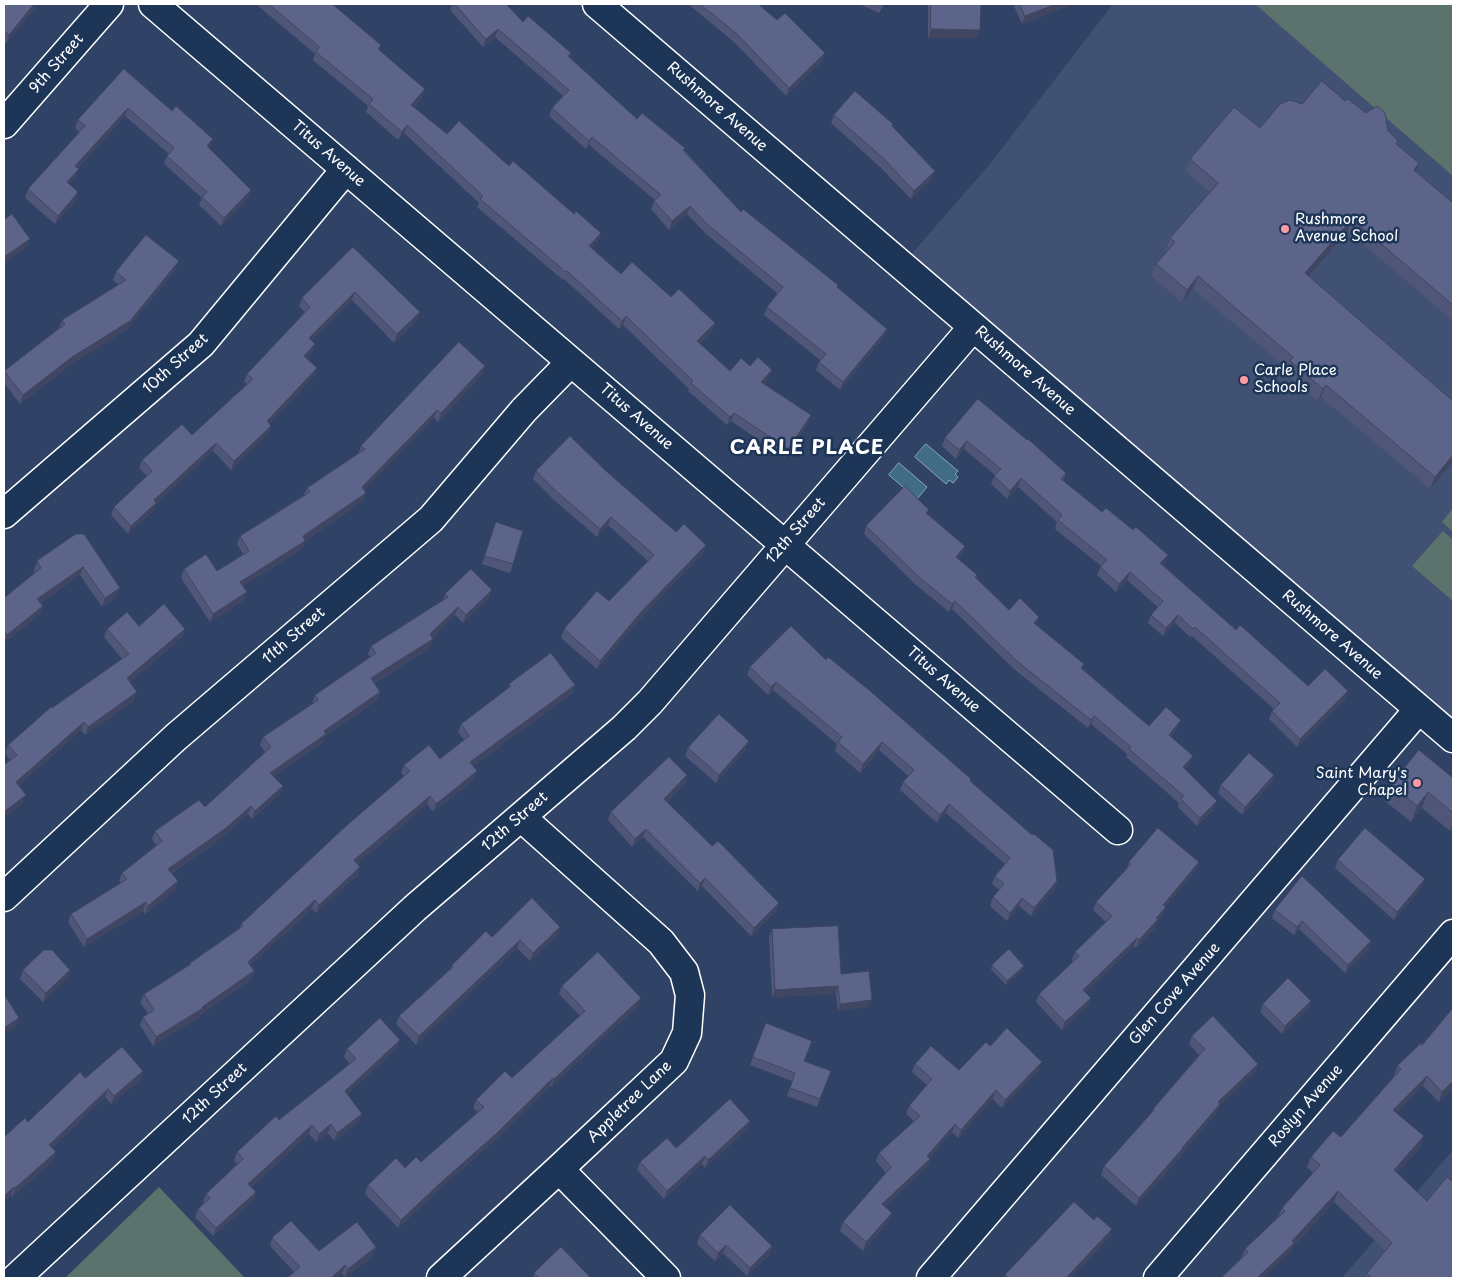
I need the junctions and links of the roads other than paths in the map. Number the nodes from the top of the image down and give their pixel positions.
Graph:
1 (109, 4) edge
2 (153, 4) edge
3 (596, 4) edge
4 (4, 124) edge
5 (346, 169) junction
6 (973, 327) junction
7 (571, 362) junction
8 (4, 514) edge
9 (784, 544) junction
10 (1419, 709) junction
11 (1453, 738) edge
12 (521, 817) junction
13 (1118, 830) dead end
14 (4, 897) edge
15 (1453, 934) edge
16 (559, 1169) junction
17 (16, 1278) edge
18 (441, 1278) edge
19 (666, 1278) edge
20 (931, 1278) edge
21 (1158, 1278) edge

1 - 4 street, 9th Street
2 - 5 street, Titus Avenue
3 - 6 street, Rushmore Avenue
5 - 7 street, Titus Avenue
5 - 8 street, 10th Street
6 - 9 street, 12th Street
6 - 10 street, Rushmore Avenue
7 - 9 street, Titus Avenue
7 - 14 street, 11th Street
9 - 12 street, 12th Street
9 - 13 street, Titus Avenue
10 - 11 street, Rushmore Avenue
10 - 20 street, Glen Cove Avenue
12 - 16 street, Appletree Lane
12 - 17 street, 12th Street
15 - 21 street, Roslyn Avenue
16 - 18 street, Appletree Lane
16 - 19 street

